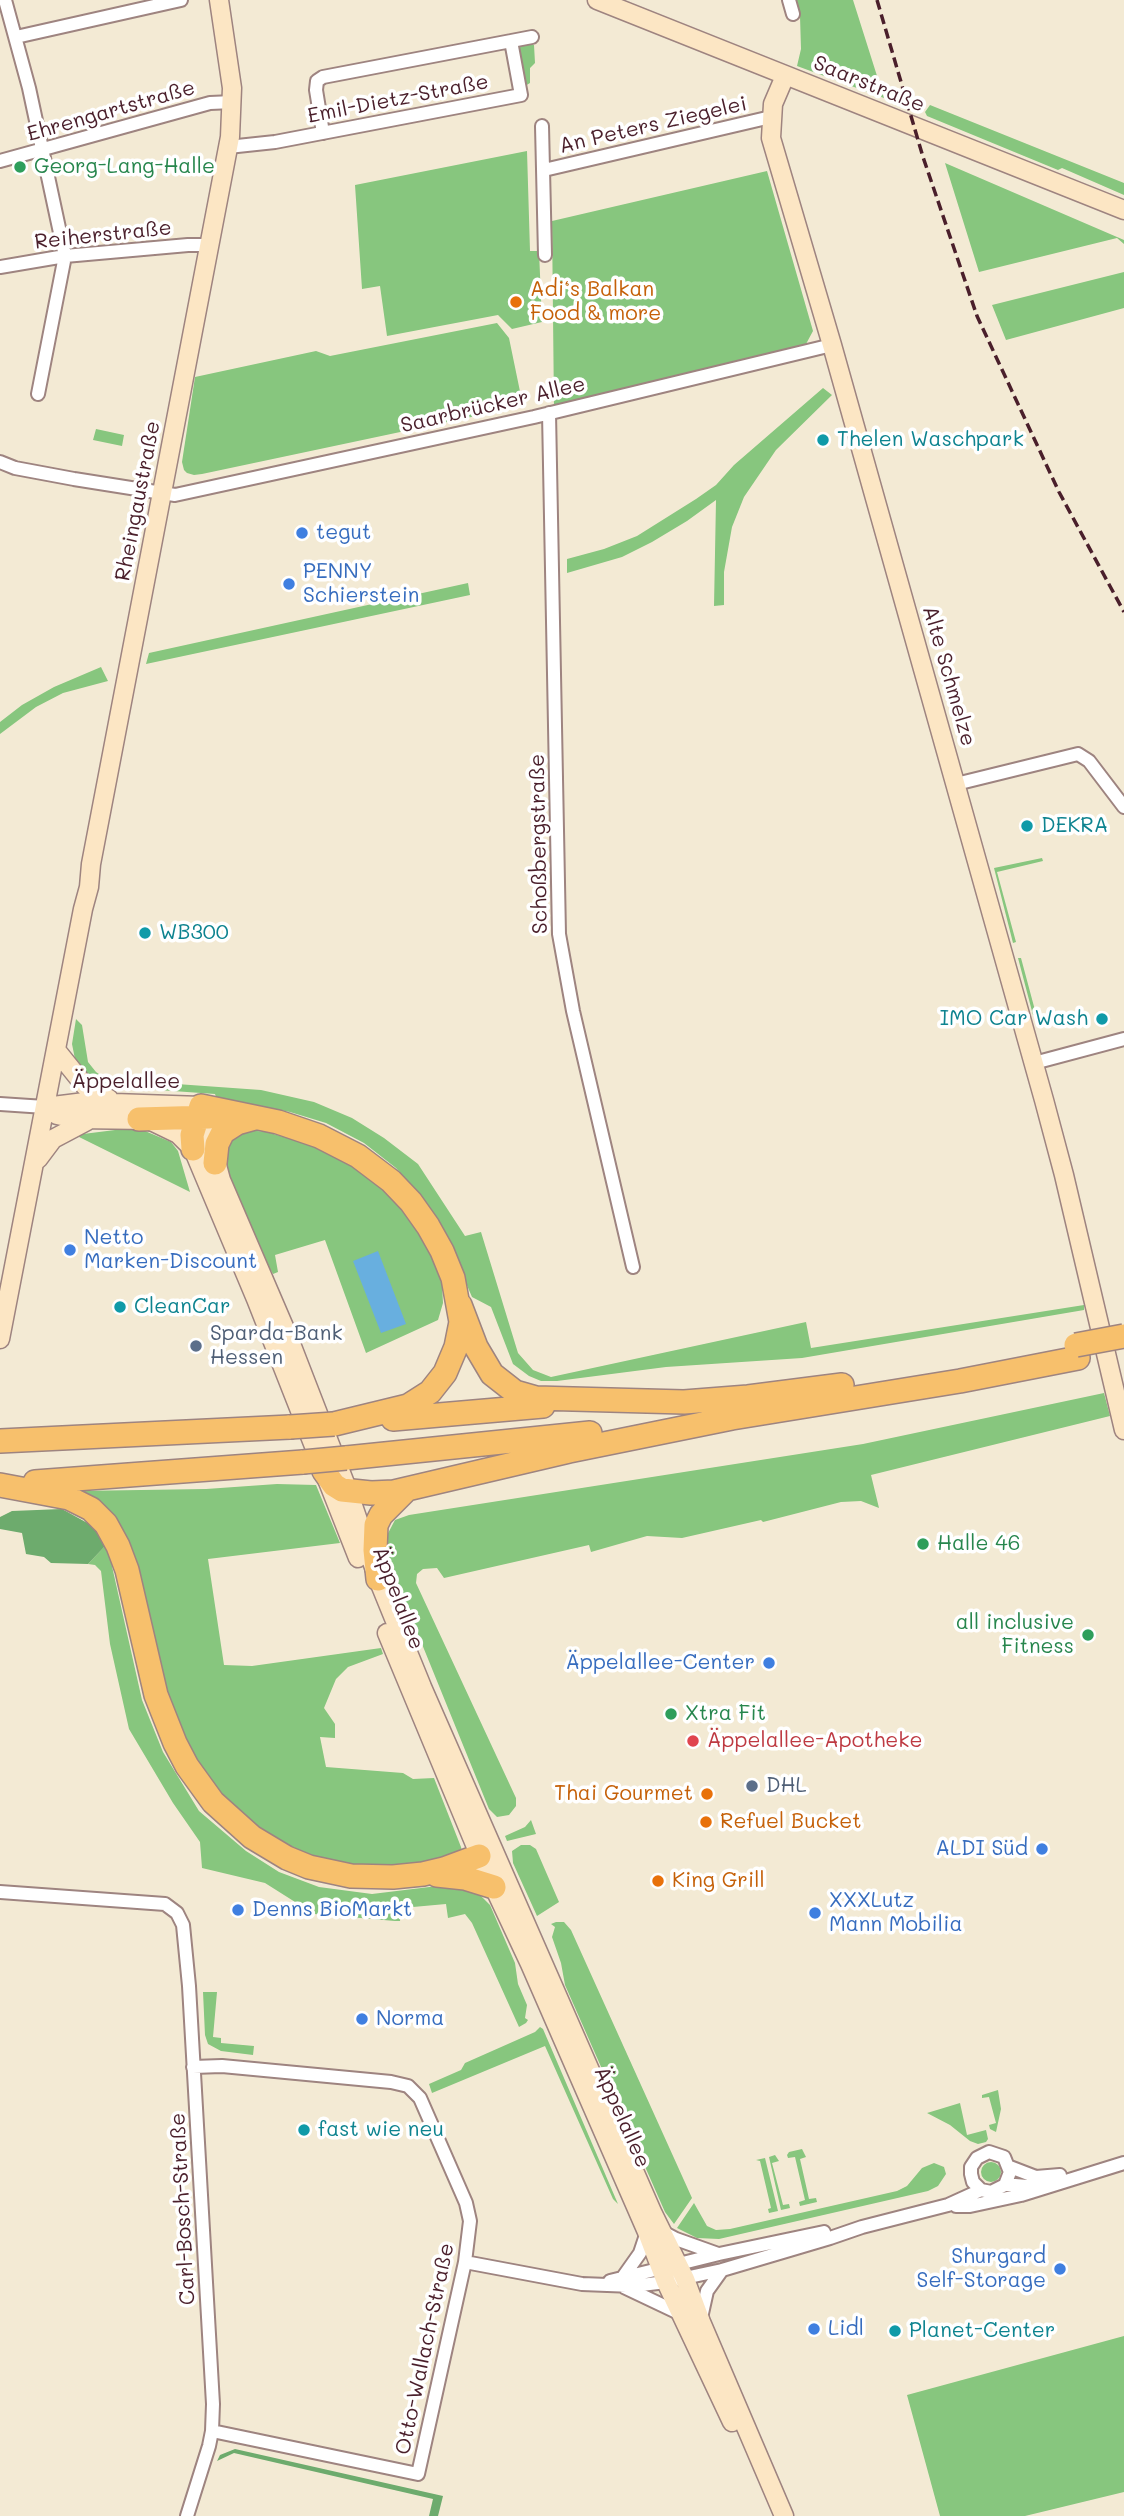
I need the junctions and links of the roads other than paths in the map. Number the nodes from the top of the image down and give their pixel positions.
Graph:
1 (5, 0) edge
2 (181, 0) edge
3 (219, 0) edge
4 (597, 0) edge
5 (789, 0) edge
6 (793, 14) dead end
7 (16, 37) junction
8 (532, 37) dead end
9 (511, 41) junction
10 (785, 76) junction
11 (231, 102) junction
12 (771, 117) junction
13 (542, 126) dead end
14 (323, 132) junction
15 (228, 147) junction
16 (43, 150) junction
17 (0, 161) edge
18 (544, 170) junction
19 (1124, 210) edge
20 (210, 245) junction
21 (545, 255) dead end
22 (65, 256) junction
23 (0, 267) edge
24 (832, 345) junction
25 (38, 394) dead end
26 (549, 413) junction
27 (0, 462) edge
28 (162, 494) junction
29 (957, 785) junction
30 (1124, 807) edge
31 (1124, 1039) edge
32 (56, 1050) junction
33 (1034, 1063) junction
34 (116, 1101) junction
35 (0, 1104) edge
36 (45, 1107) junction
37 (201, 1113) junction
38 (247, 1116) junction
39 (139, 1118) junction
40 (87, 1121) junction
41 (193, 1149) junction
42 (215, 1163) junction
43 (33, 1168) junction
44 (633, 1267) dead end
45 (460, 1305) junction
46 (1124, 1336) edge
47 (0, 1339) edge
48 (1124, 1349) edge
49 (1077, 1351) junction
50 (603, 1400) junction
51 (732, 1418) junction
52 (334, 1424) junction
53 (1124, 1430) edge
54 (0, 1441) edge
55 (313, 1466) junction
56 (0, 1485) edge
57 (406, 1490) junction
58 (348, 1491) junction
59 (378, 1579) junction
60 (486, 1853) junction
61 (423, 1874) junction
62 (494, 1887) junction
63 (0, 1892) edge
64 (193, 2067) junction
65 (1124, 2163) edge
66 (1010, 2167) junction
67 (1092, 2171) junction
68 (972, 2178) junction
69 (1005, 2185) junction
70 (1040, 2187) junction
71 (981, 2190) junction
72 (948, 2205) junction
73 (862, 2227) junction
74 (654, 2231) junction
75 (719, 2254) junction
76 (465, 2262) junction
77 (722, 2270) junction
78 (673, 2273) junction
79 (622, 2282) junction
80 (682, 2315) junction
81 (701, 2322) junction
82 (212, 2431) junction
83 (187, 2516) edge
84 (774, 2516) edge
85 (784, 2516) edge

1 - 7 street
2 - 7 street
3 - 11 main road, Rheingaustraße
4 - 10 main road, Saarstraße
5 - 6 street
7 - 16 street
8 - 9 street
9 - 14 street
9 - 14 street, Emil-Dietz-Straße
10 - 12 main road, Alte Schmelze
10 - 19 main road, Saarstraße
11 - 15 main road, Rheingaustraße
11 - 16 street, Ehrengartstraße
12 - 18 street, An Peters Ziegelei
12 - 24 main road, Alte Schmelze
13 - 18 street
14 - 15 street, Emil-Dietz-Straße
15 - 20 main road, Rheingaustraße
16 - 17 street, Ehrengartstraße
16 - 22 street
18 - 21 street
20 - 22 street, Reiherstraße
20 - 28 main road, Rheingaustraße
22 - 23 street, Reiherstraße
22 - 25 street
24 - 26 street, Saarbrücker Allee
24 - 29 main road, Alte Schmelze
26 - 28 street, Saarbrücker Allee
26 - 44 street, Schoßbergstraße
27 - 28 street, Saarbrücker Allee
28 - 32 main road, Rheingaustraße
29 - 30 street
29 - 33 main road, Alte Schmelze
31 - 33 street
32 - 34 main road
32 - 36 main road, Rheingaustraße
33 - 53 main road, Alte Schmelze
34 - 36 main road, Äppelallee
34 - 37 main road, Äppelallee
35 - 36 street
36 - 40 main road, Äppelallee
36 - 43 main road, Rheingaustraße
37 - 38 highway
37 - 39 highway
37 - 41 highway
37 - 42 main road, Äppelallee
38 - 42 highway
38 - 45 highway
39 - 40 main road, Äppelallee
39 - 41 main road, Äppelallee
40 - 43 main road
41 - 55 main road, Äppelallee
42 - 58 main road, Äppelallee
43 - 47 main road, Rheingaustraße
45 - 50 highway
45 - 52 highway
46 - 49 highway, bridge
48 - 49 highway
49 - 50 highway
49 - 51 highway
50 - 52 highway
51 - 55 highway, bridge
51 - 57 highway
52 - 54 highway, bridge
55 - 56 highway
55 - 58 highway
55 - 60 main road, Äppelallee
56 - 61 highway
57 - 58 highway
57 - 59 highway
58 - 59 main road, Äppelallee
59 - 60 main road, Äppelallee
60 - 61 highway
60 - 62 main road, Äppelallee
60 - 74 main road, Äppelallee
61 - 62 highway
62 - 74 main road, Äppelallee
63 - 64 street, Carl-Bosch-Straße
64 - 76 street, Otto-Wallach-Straße
64 - 82 street, Carl-Bosch-Straße
65 - 67 street
66 - 67 street
66 - 68 street
66 - 69 street
67 - 70 street
68 - 71 street
68 - 72 street
69 - 70 street
69 - 71 street
70 - 72 street
71 - 72 street
72 - 73 street
73 - 75 street
73 - 77 street
74 - 75 street
74 - 78 main road, Äppelallee
74 - 79 street
75 - 78 street
76 - 79 street
76 - 82 street, Otto-Wallach-Straße
77 - 78 street
77 - 81 street
78 - 79 street
78 - 80 main road, Äppelallee
78 - 81 main road, Äppelallee
79 - 80 street
80 - 84 main road, Äppelallee
81 - 85 main road, Äppelallee
82 - 83 street, Carl-Bosch-Straße

